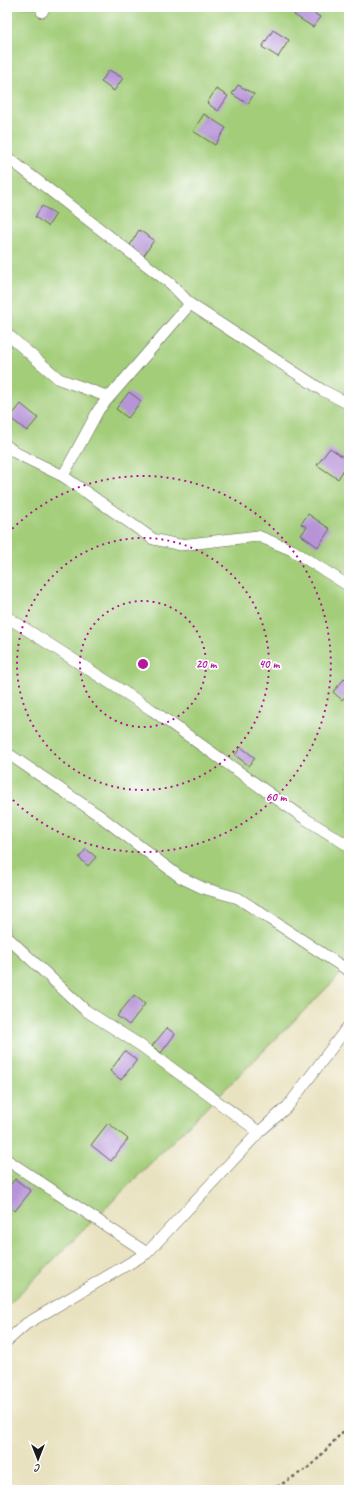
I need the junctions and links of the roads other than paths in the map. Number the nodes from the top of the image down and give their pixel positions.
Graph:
1 (7, 157) edge
2 (190, 304) junction
3 (7, 334) edge
4 (109, 397) junction
5 (349, 404) edge
6 (7, 446) edge
7 (63, 476) junction
8 (349, 586) edge
9 (7, 617) edge
10 (7, 753) edge
11 (349, 846) edge
12 (7, 937) edge
13 (349, 971) edge
14 (349, 1025) edge
15 (259, 1132) junction
16 (7, 1160) edge
17 (147, 1253) junction
18 (7, 1341) edge

1 - 2 lane
2 - 4 lane
2 - 5 lane
3 - 4 lane
4 - 7 lane
6 - 7 lane
7 - 8 lane
9 - 11 lane
10 - 13 lane
12 - 15 lane
14 - 15 lane
15 - 17 lane
16 - 17 lane
17 - 18 lane

